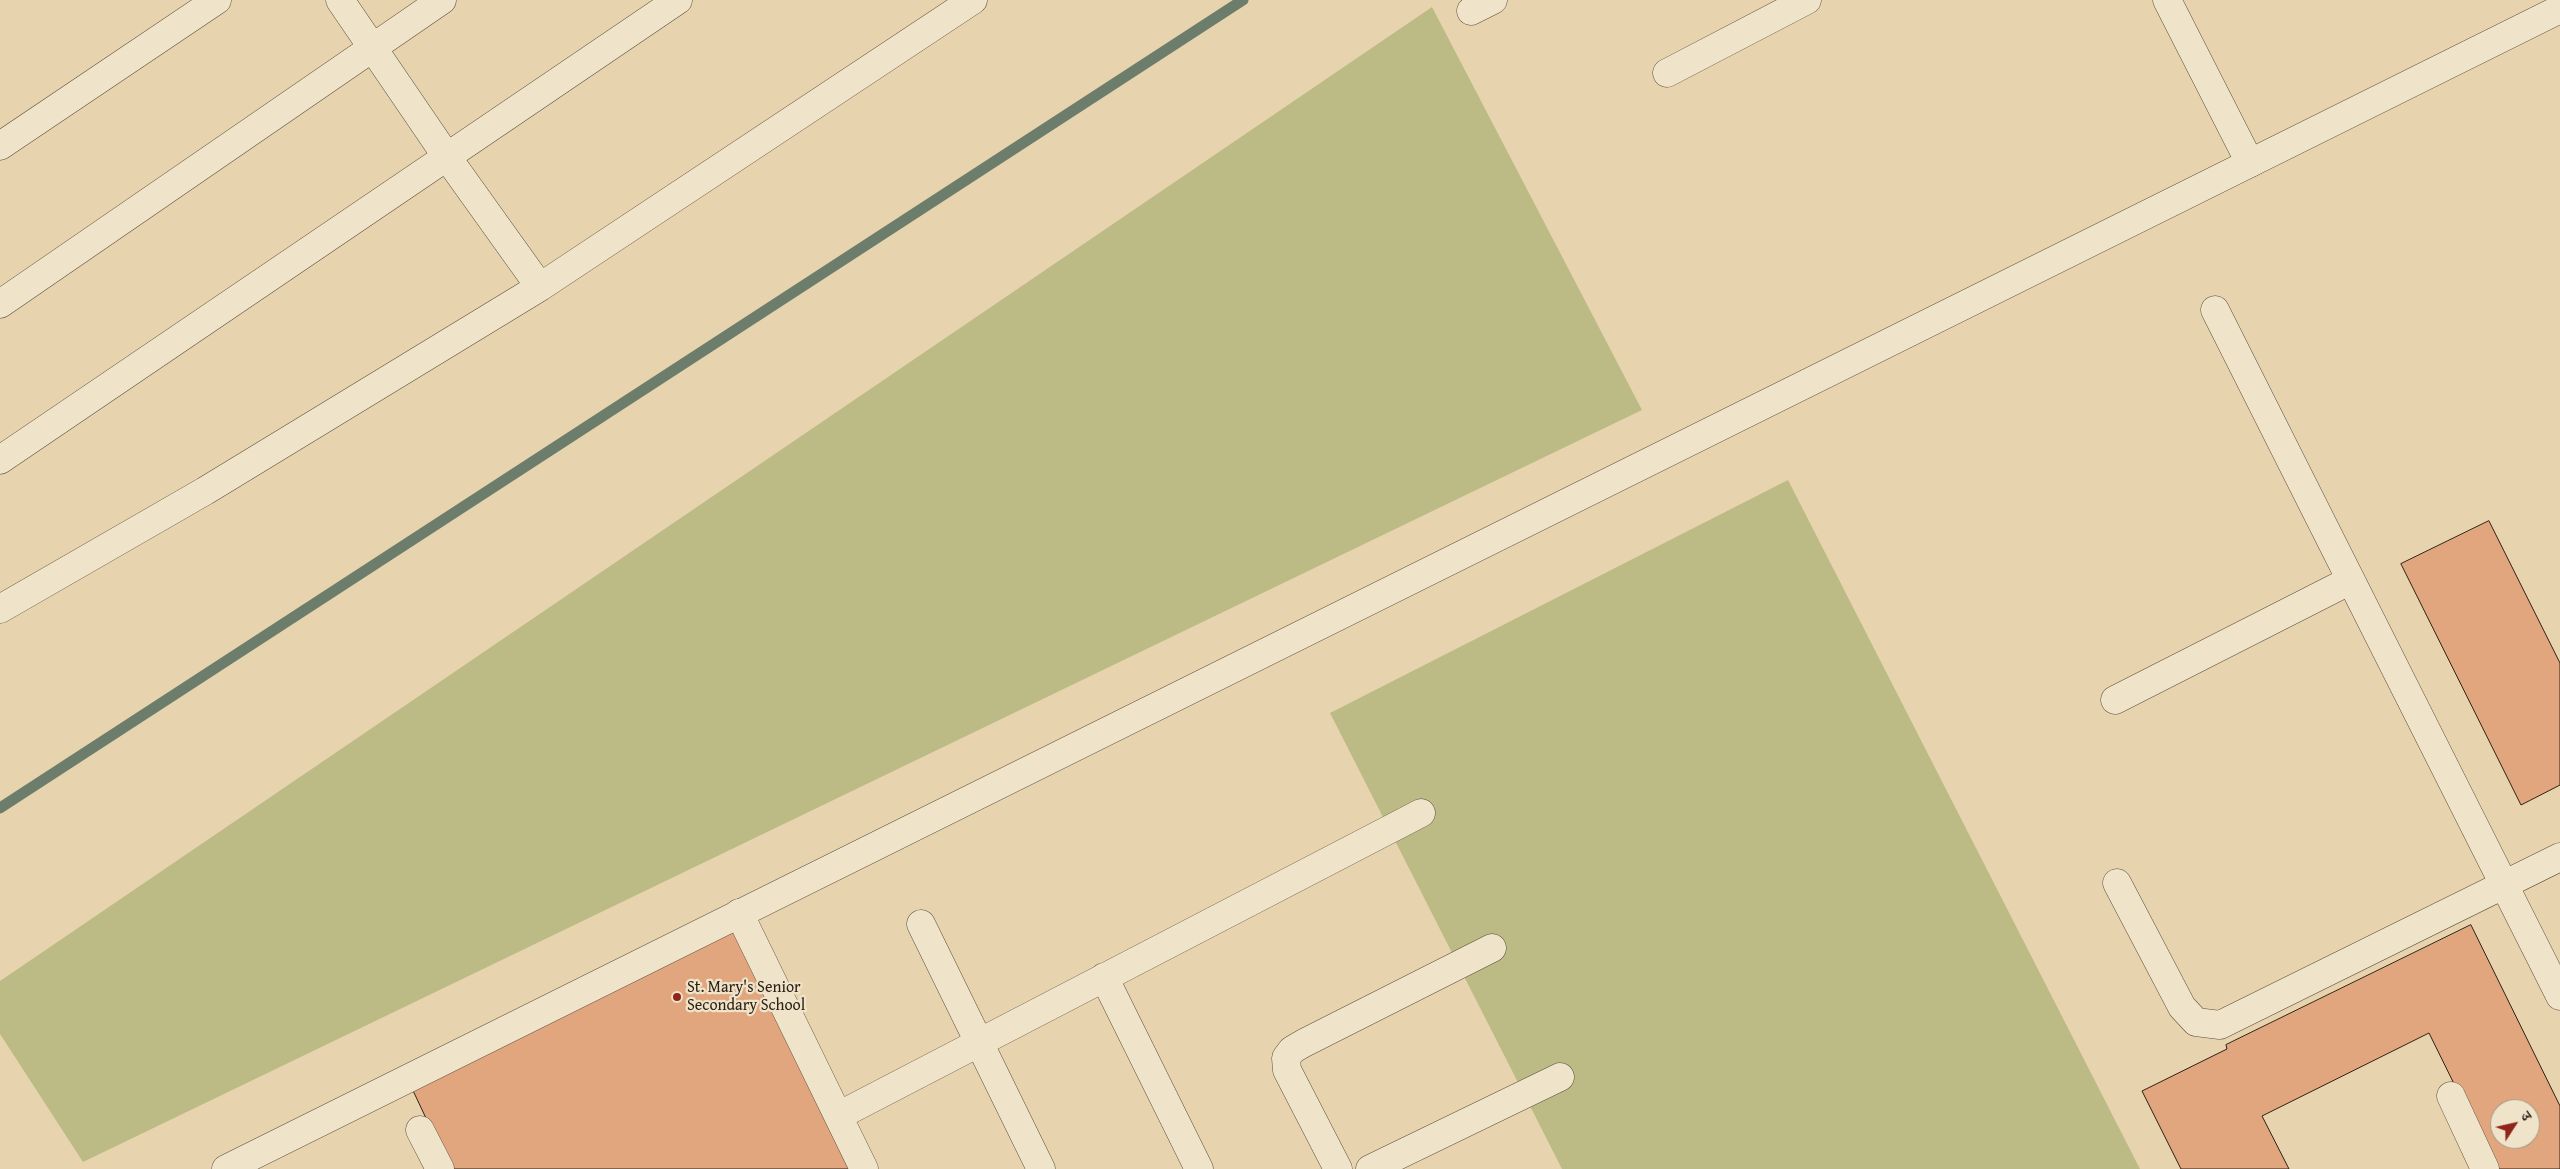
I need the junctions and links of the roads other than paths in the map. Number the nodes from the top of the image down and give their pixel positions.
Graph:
1 (217, 0) edge
2 (340, 0) edge
3 (442, 0) edge
4 (678, 0) edge
5 (973, 0) edge
6 (1807, 0) edge
7 (2167, 0) edge
8 (2560, 9) edge
9 (373, 46) junction
10 (1667, 72) dead end
11 (0, 146) edge
12 (447, 157) junction
13 (2250, 163) junction
14 (540, 286) junction
15 (0, 304) edge
16 (2215, 310) dead end
17 (0, 460) edge
18 (2351, 580) junction
19 (0, 609) edge
20 (2115, 700) dead end
21 (1420, 813) dead end
22 (2560, 857) edge
23 (2117, 883) dead end
24 (2505, 886) junction
25 (739, 913) junction
26 (921, 924) dead end
27 (1492, 948) dead end
28 (1104, 977) junction
29 (2560, 996) edge
30 (979, 1042) junction
31 (1560, 1077) dead end
32 (2451, 1096) dead end
33 (838, 1116) junction
34 (420, 1130) dead end
35 (226, 1169) edge
36 (440, 1169) edge
37 (864, 1169) edge
38 (1041, 1169) edge
39 (1198, 1169) edge
40 (1338, 1169) edge
41 (1370, 1169) edge
42 (2485, 1169) edge

1 - 11 street
2 - 9 street
3 - 9 street
4 - 12 street
5 - 14 street
6 - 10 street
7 - 13 street
8 - 13 street
9 - 12 street
9 - 15 street
12 - 14 street
12 - 17 street
13 - 25 street
14 - 19 street
16 - 18 street
18 - 20 street
18 - 24 street
21 - 28 street
22 - 24 street
23 - 24 street
24 - 29 street
25 - 33 street
25 - 35 street
26 - 30 street
27 - 40 street
28 - 30 street
28 - 39 street
30 - 33 street
30 - 38 street
31 - 41 street
32 - 42 street
33 - 37 street
34 - 36 street

